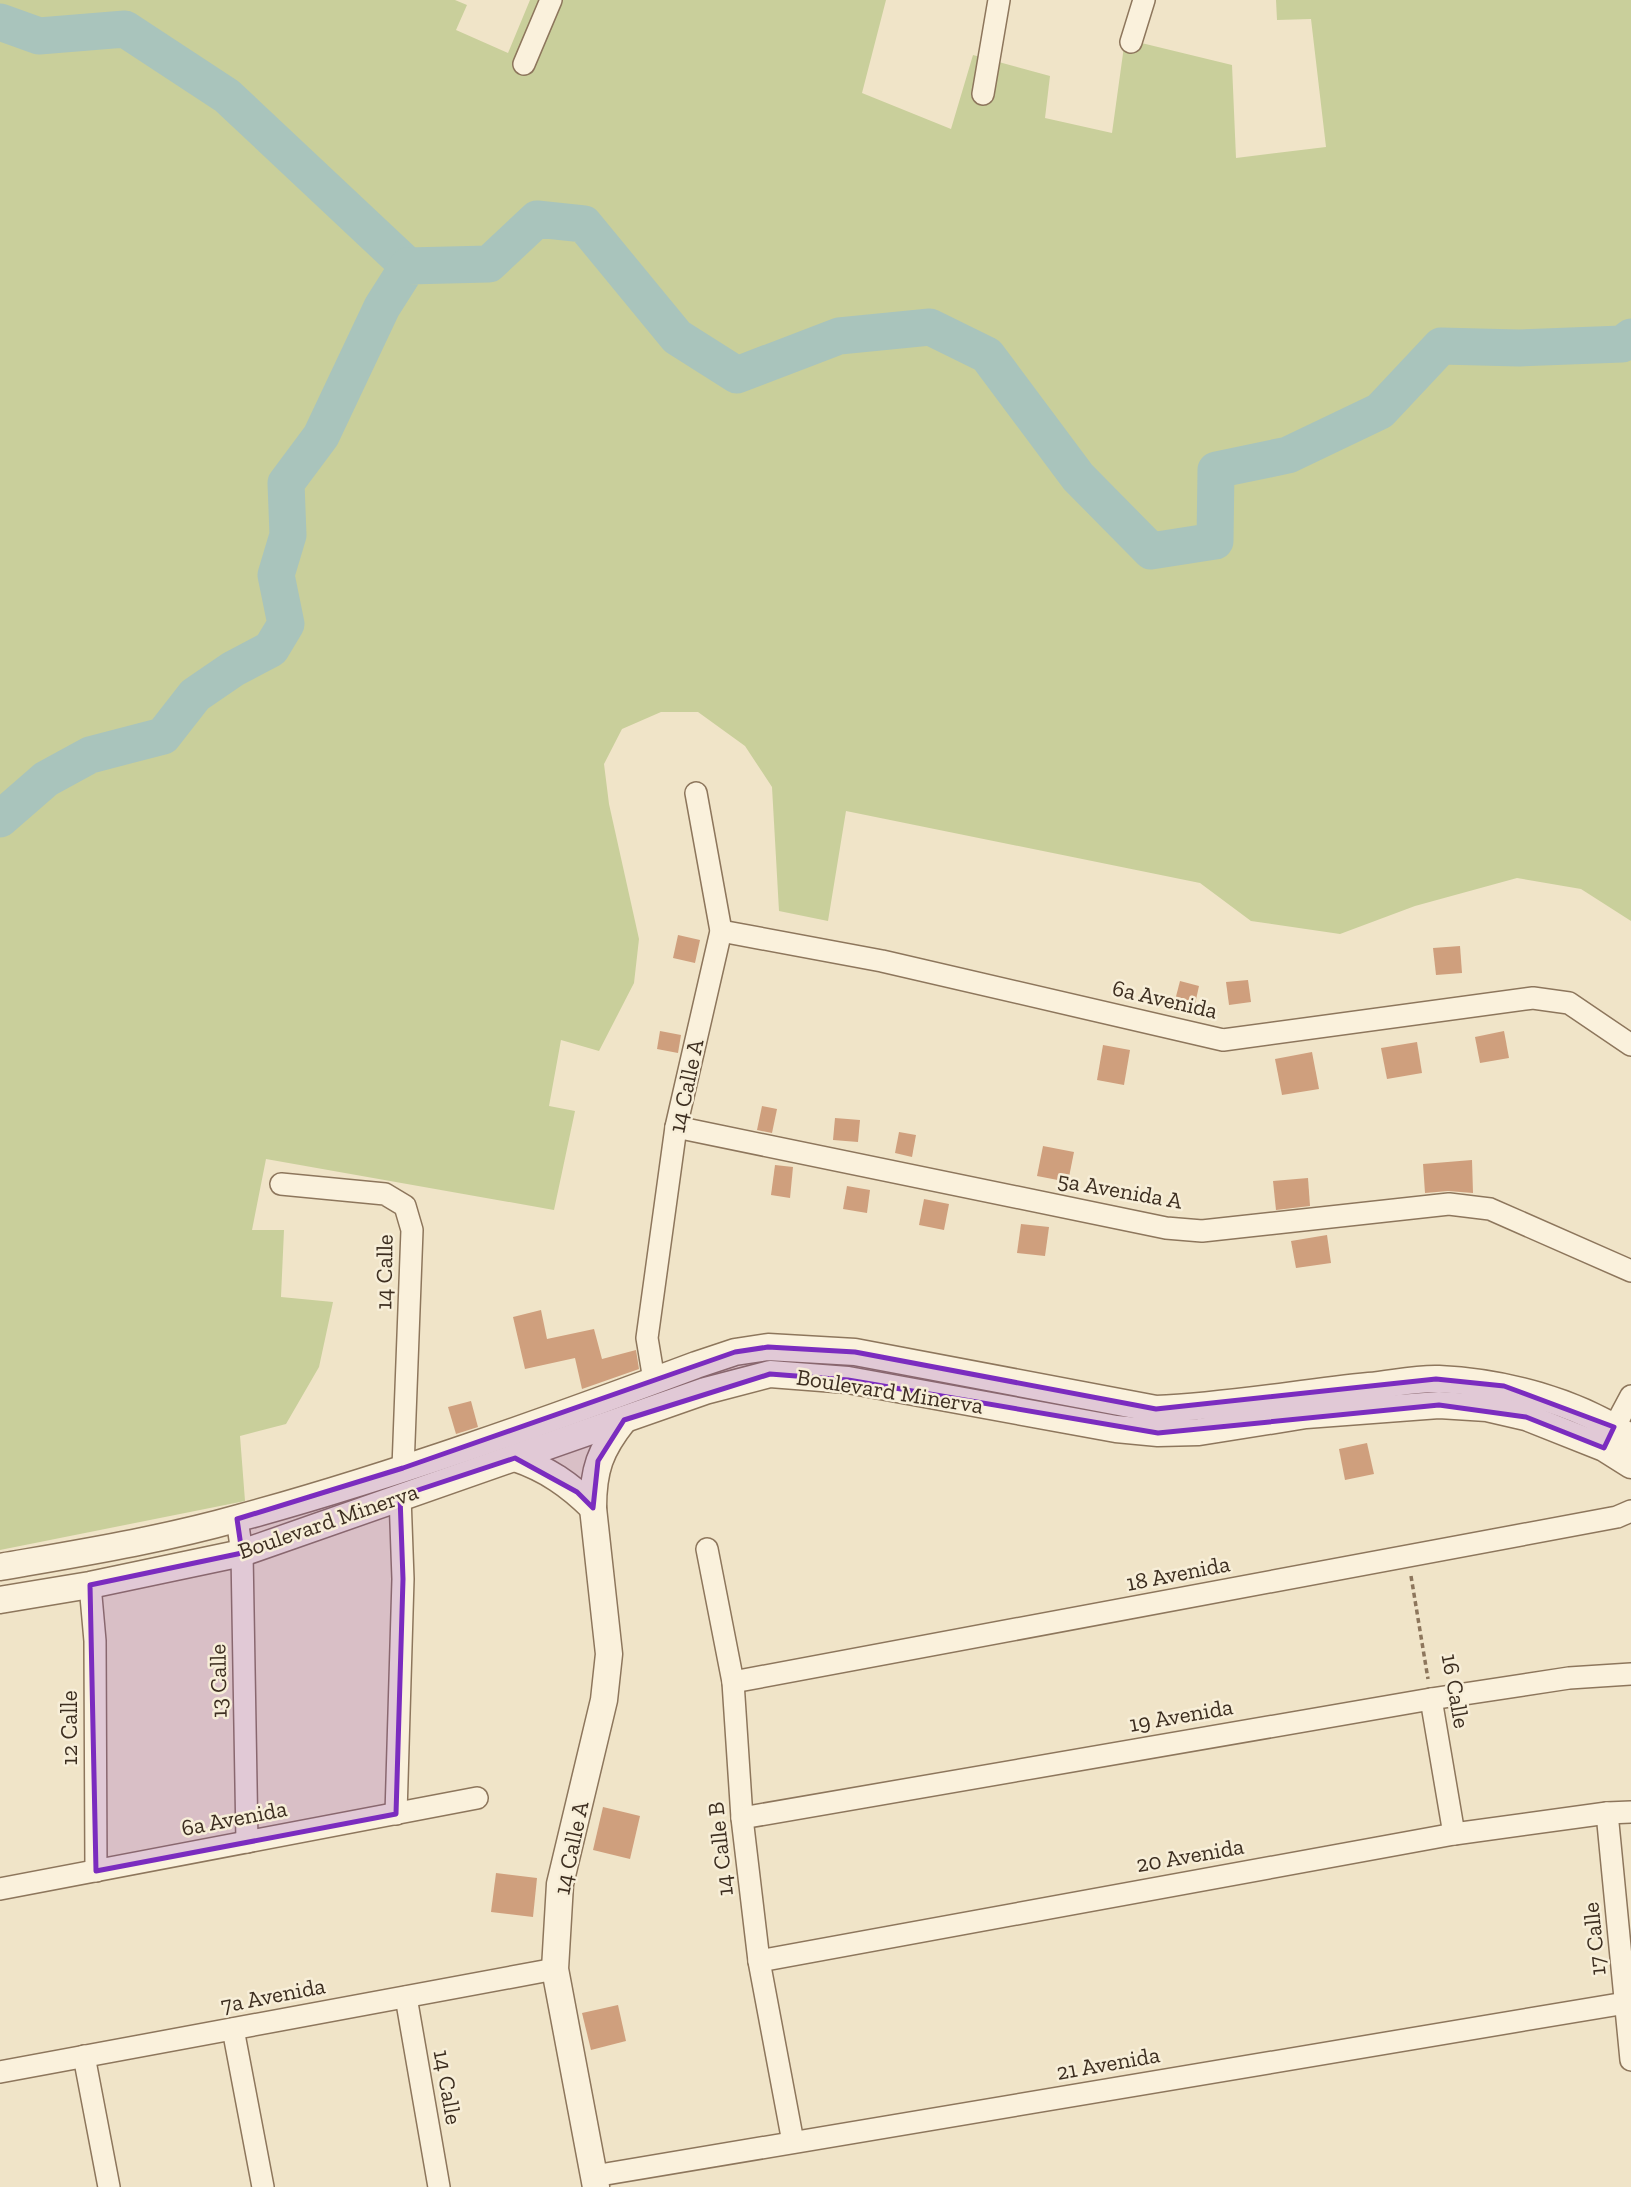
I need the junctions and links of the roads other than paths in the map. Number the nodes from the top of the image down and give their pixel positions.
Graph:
1 (551, 0) edge
2 (999, 0) edge
3 (1144, 0) edge
4 (1131, 42) dead end
5 (524, 64) dead end
6 (983, 94) dead end
7 (696, 793) dead end
8 (721, 931) junction
9 (1631, 1045) edge
10 (676, 1127) junction
11 (281, 1184) dead end
12 (1631, 1271) edge
13 (654, 1380) junction
14 (1631, 1396) edge
15 (624, 1420) junction
16 (1617, 1438) edge
17 (515, 1458) junction
18 (1631, 1465) edge
19 (403, 1468) junction
20 (400, 1496) junction
21 (593, 1508) junction
22 (1631, 1511) edge
23 (237, 1519) junction
24 (313, 1528) junction
25 (707, 1549) dead end
26 (242, 1553) junction
27 (0, 1567) edge
28 (90, 1585) junction
29 (0, 1600) edge
30 (1631, 1674) edge
31 (733, 1682) junction
32 (1431, 1699) junction
33 (477, 1798) dead end
34 (1631, 1812) edge
35 (1607, 1813) junction
36 (396, 1814) junction
37 (742, 1818) junction
38 (1454, 1834) junction
39 (247, 1842) junction
40 (96, 1871) junction
41 (0, 1889) edge
42 (760, 1961) junction
43 (555, 1969) junction
44 (405, 1997) junction
45 (1629, 2002) edge
46 (233, 2029) junction
47 (84, 2056) junction
48 (1631, 2060) edge
49 (0, 2072) edge
50 (793, 2142) junction
51 (595, 2181) edge
52 (109, 2187) edge
53 (263, 2187) edge
54 (439, 2187) edge

1 - 5 street
2 - 6 street
3 - 4 street
7 - 8 street, 14 Calle A
8 - 9 street, 6a Avenida
8 - 10 street, 14 Calle A
10 - 12 street, 5a Avenida A
10 - 13 street, 14 Calle A
11 - 19 street, 14 Calle
13 - 16 street, Boulevard Minerva
13 - 19 street, Boulevard Minerva
14 - 16 street
15 - 16 street, Boulevard Minerva
15 - 17 street, Boulevard Minerva
15 - 21 street, 14 Calle A
16 - 18 street, Boulevard Minerva
17 - 20 street, Boulevard Minerva
17 - 21 street
19 - 23 street, Boulevard Minerva
19 - 24 street
20 - 24 street, Boulevard Minerva
20 - 36 street
21 - 43 street, 14 Calle A
22 - 31 street, 18 Avenida
23 - 26 street, 13 Calle
23 - 27 street, Boulevard Minerva
24 - 26 street, Boulevard Minerva
25 - 31 street, 14 Calle B
26 - 28 street, Boulevard Minerva
26 - 39 street, 13 Calle
28 - 29 street, Boulevard Minerva
28 - 40 street, 12 Calle
30 - 32 street, 19 Avenida
31 - 37 street, 14 Calle B
32 - 37 street, 19 Avenida
32 - 38 street, 16 Calle
33 - 36 street, 6a Avenida
34 - 35 street, 20 Avenida
35 - 38 street, 20 Avenida
35 - 45 street, 17 Calle
36 - 39 street, 6a Avenida
37 - 42 street, 14 Calle B
38 - 42 street, 20 Avenida
39 - 40 street, 6a Avenida
40 - 41 street, 6a Avenida
42 - 50 street, 14 Calle B
43 - 44 street, 7a Avenida
43 - 51 street, 14 Calle A
44 - 46 street, 7a Avenida
44 - 54 street, 14 Calle
45 - 48 street, 17 Calle
45 - 50 street, 21 Avenida
46 - 47 street, 7a Avenida
46 - 53 street
47 - 49 street, 7a Avenida
47 - 52 street
50 - 51 street, 21 Avenida

